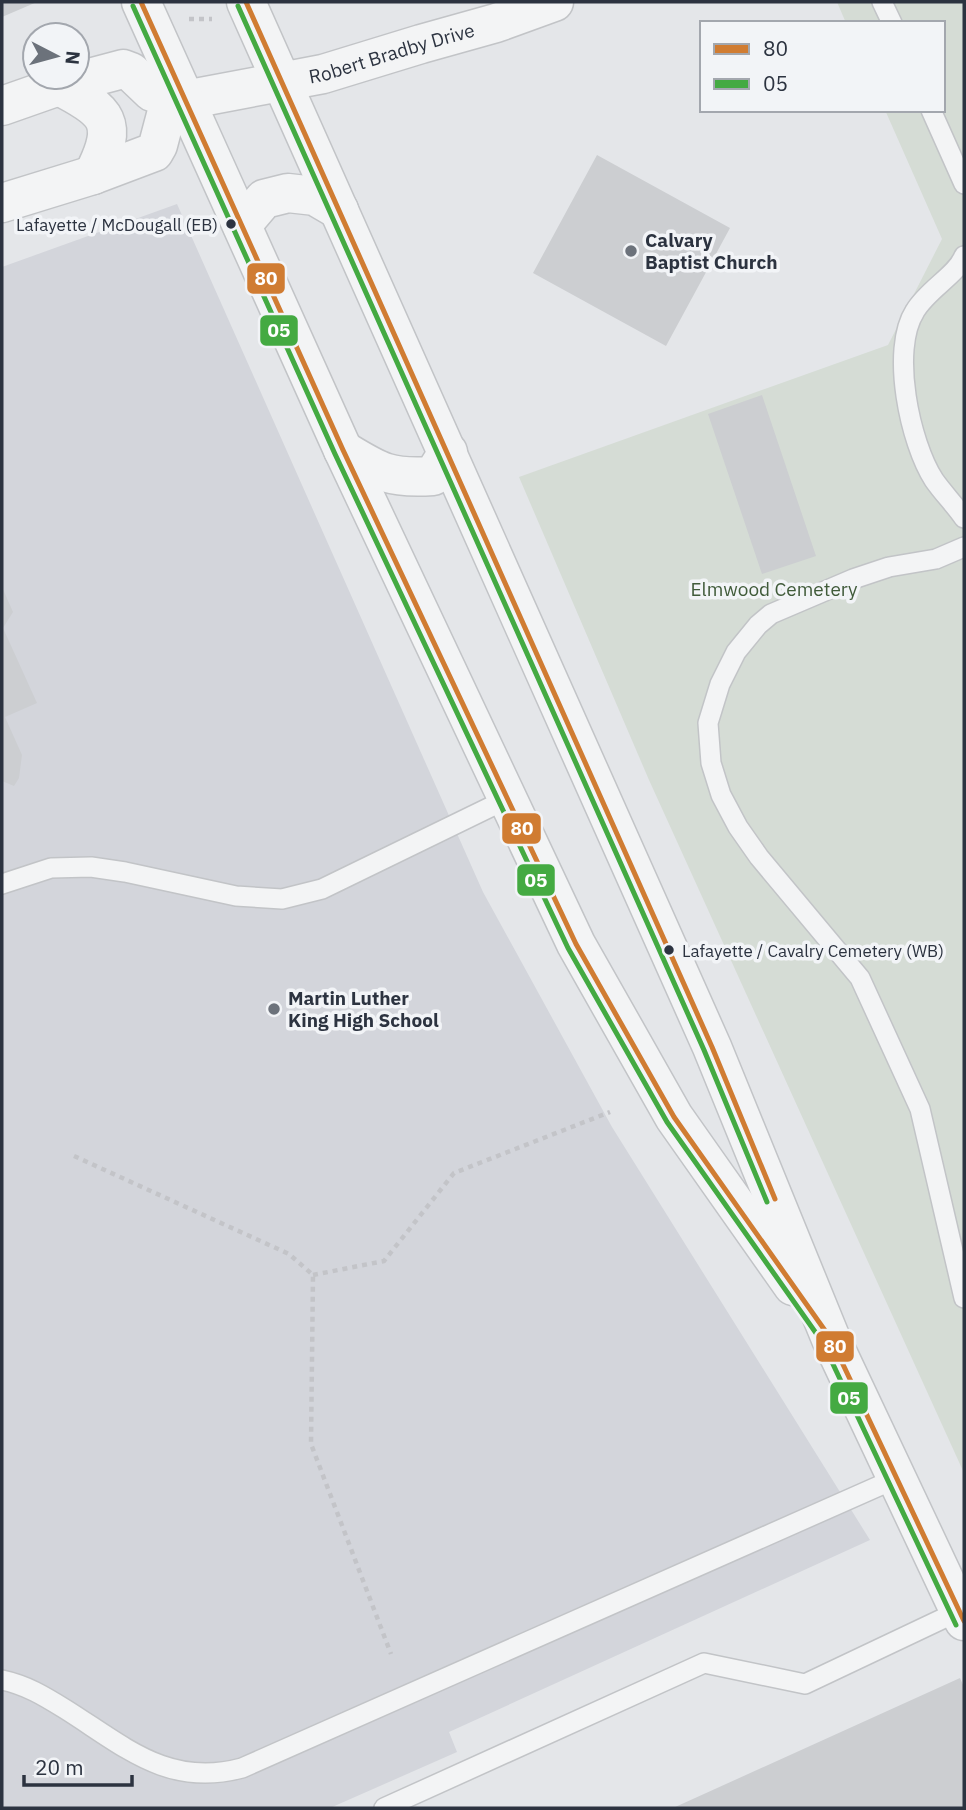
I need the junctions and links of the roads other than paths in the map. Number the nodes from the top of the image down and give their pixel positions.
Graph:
1 (141, 2) edge
2 (554, 2) edge
3 (882, 2) edge
4 (231, 10) edge
5 (890, 21) edge
6 (91, 78) edge
7 (281, 82) junction
8 (45, 91) edge
9 (68, 91) edge
10 (185, 100) junction
11 (2, 106) edge
12 (932, 112) edge
13 (93, 175) junction
14 (964, 184) edge
15 (2, 203) edge
16 (339, 210) junction
17 (242, 225) junction
18 (964, 256) edge
19 (343, 450) junction
20 (447, 452) junction
21 (964, 518) edge
22 (964, 547) edge
23 (507, 799) junction
24 (2, 884) edge
25 (964, 1298) edge
26 (831, 1339) junction
27 (897, 1478) junction
28 (962, 1616) edge
29 (2, 1680) edge
30 (384, 1808) edge

1 - 10 street
2 - 7 street, Robert Bradby Drive
3 - 5 lane
4 - 7 street
6 - 10 street
7 - 10 street, Robert Bradby Drive
7 - 16 street
8 - 11 street
9 - 13 street
10 - 13 street
10 - 17 street
12 - 14 lane
13 - 15 street
16 - 17 street
16 - 20 street
17 - 19 street
18 - 21 lane
19 - 20 street
19 - 23 street
20 - 26 street
22 - 25 lane
23 - 24 lane
23 - 26 street
26 - 27 street
27 - 28 street
27 - 29 lane
28 - 30 lane

